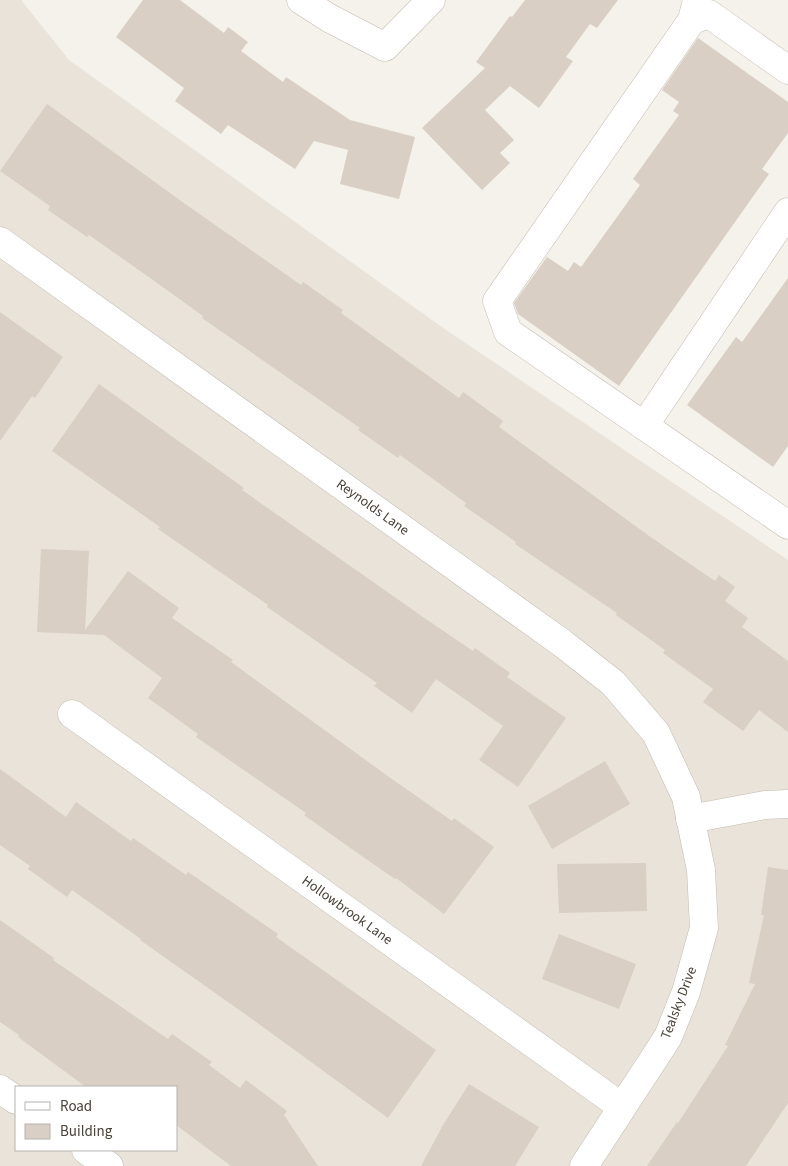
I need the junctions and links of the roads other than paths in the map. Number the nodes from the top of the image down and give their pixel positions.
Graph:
1 (300, 0) edge
2 (431, 0) edge
3 (695, 10) edge
4 (787, 68) edge
5 (788, 212) edge
6 (0, 242) edge
7 (644, 426) junction
8 (788, 525) edge
9 (72, 714) dead end
10 (788, 804) edge
11 (690, 819) junction
12 (0, 1089) edge
13 (15, 1099) edge
14 (622, 1107) junction
15 (87, 1151) edge
16 (109, 1166) edge
17 (584, 1166) edge

1 - 2 street
3 - 4 street
3 - 7 street
5 - 7 street
6 - 11 street, Reynolds Lane
7 - 8 street
9 - 14 street, Hollowbrook Lane
10 - 11 street
11 - 14 street, Tealsky Drive
12 - 13 street
14 - 17 street, Tealsky Drive
15 - 16 street

